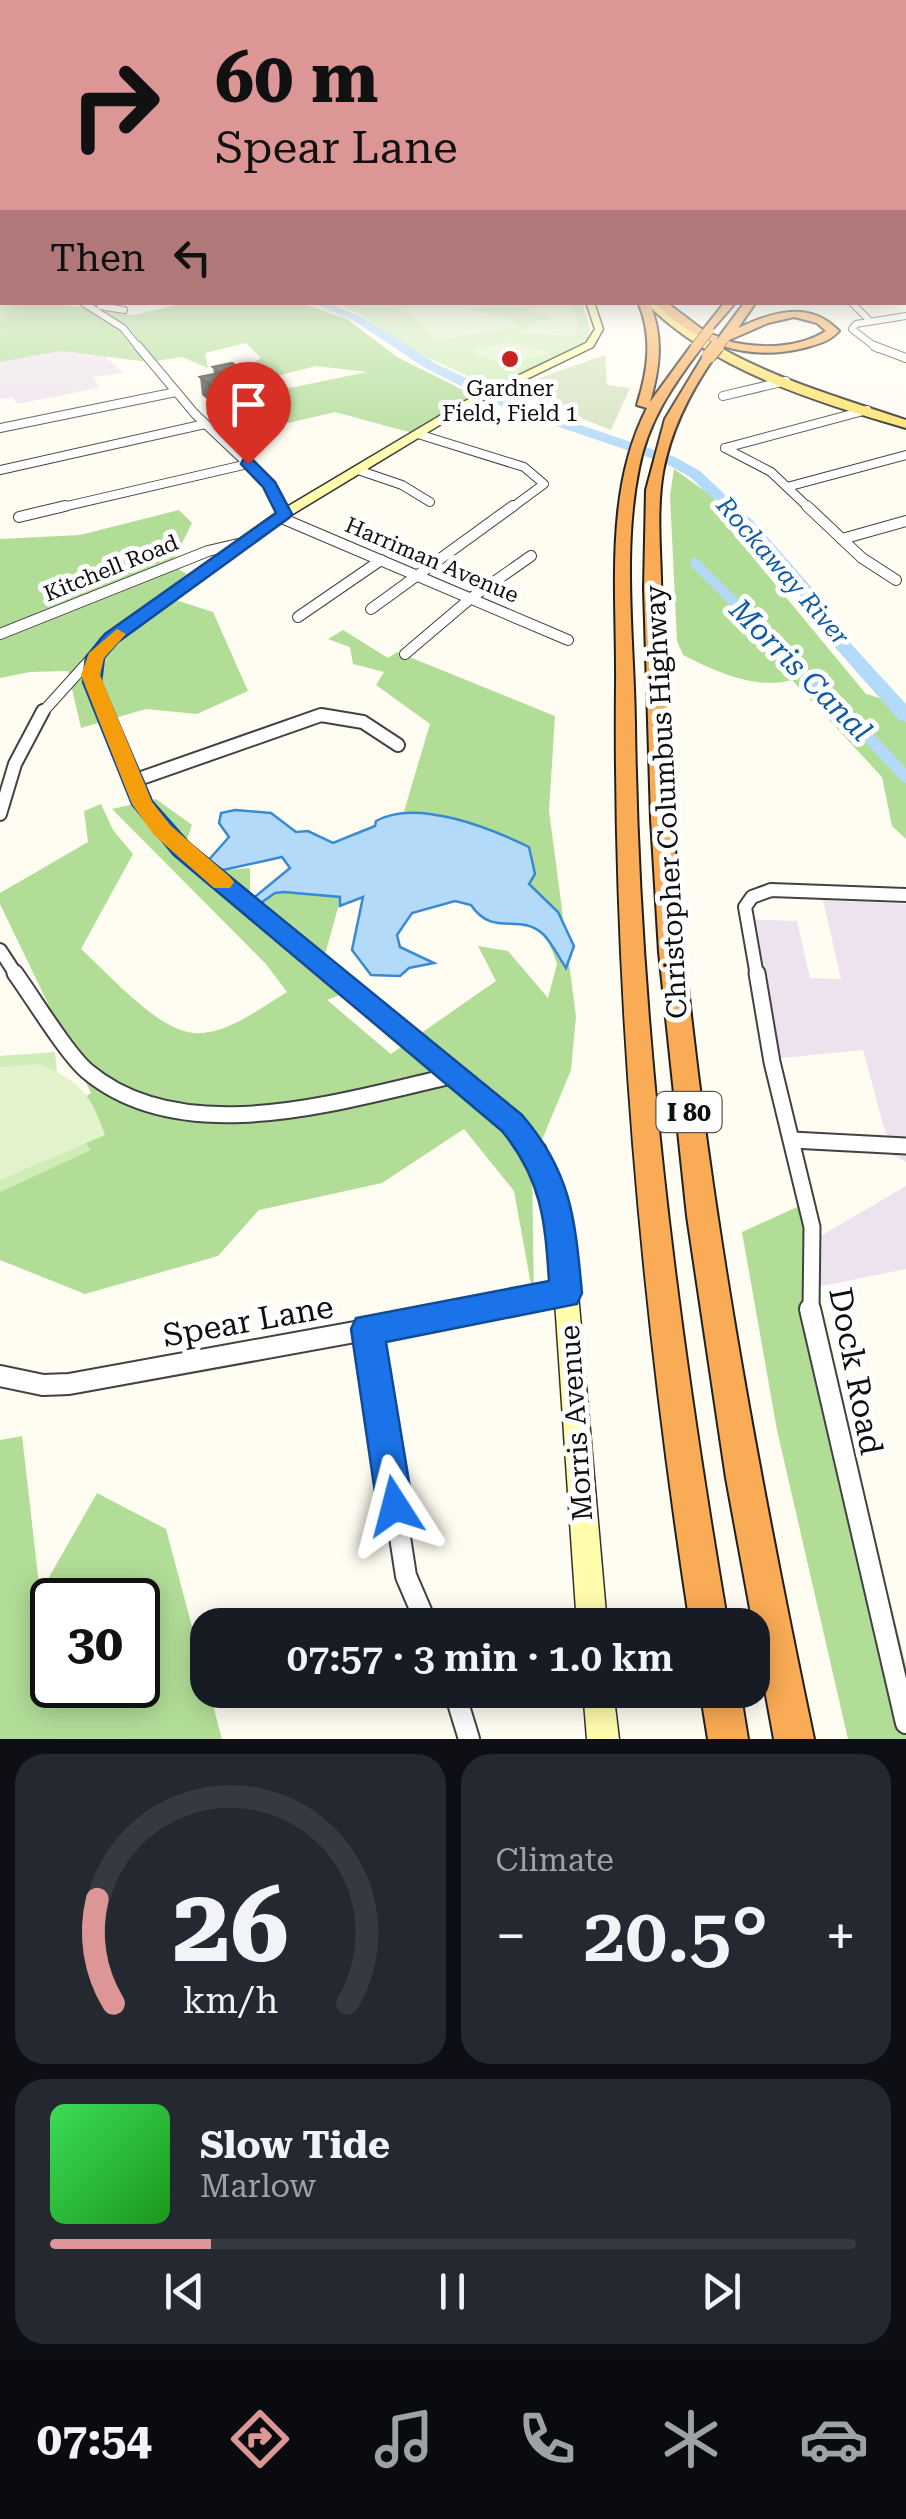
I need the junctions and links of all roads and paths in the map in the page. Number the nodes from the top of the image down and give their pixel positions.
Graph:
1 (89, 305) edge
2 (98, 305) edge
3 (591, 305) edge
4 (647, 305) edge
5 (650, 305) edge
6 (662, 305) edge
7 (729, 305) edge
8 (749, 305) edge
9 (855, 305) edge
10 (124, 310) dead end
11 (906, 316) edge
12 (681, 321) junction
13 (870, 321) junction
14 (724, 338) junction
15 (906, 358) edge
16 (761, 371) junction
17 (786, 381) junction
18 (176, 392) junction
19 (723, 396) dead end
20 (867, 410) junction
21 (647, 419) junction
22 (205, 424) junction
23 (906, 424) edge
24 (0, 428) edge
25 (418, 434) junction
26 (906, 455) edge
27 (248, 464) junction
28 (0, 470) edge
29 (358, 470) junction
30 (643, 470) junction
31 (787, 487) junction
32 (430, 502) dead end
33 (282, 515) junction
34 (19, 517) dead end
35 (906, 520) edge
36 (245, 539) junction
37 (842, 540) junction
38 (531, 556) dead end
39 (382, 560) junction
40 (418, 576) junction
41 (896, 580) dead end
42 (471, 598) junction
43 (371, 608) dead end
44 (298, 617) dead end
45 (0, 634) edge
46 (568, 640) dead end
47 (100, 650) junction
48 (405, 654) dead end
49 (398, 746) dead end
50 (133, 781) junction
51 (0, 814) edge
52 (906, 895) edge
53 (0, 950) edge
54 (456, 1075) junction
55 (792, 1140) junction
56 (906, 1146) edge
57 (566, 1293) junction
58 (368, 1329) junction
59 (0, 1376) edge
60 (420, 1608) edge
61 (591, 1608) edge
62 (707, 1608) edge
63 (460, 1708) edge
64 (600, 1708) edge
65 (723, 1708) edge
66 (906, 1724) edge
67 (469, 1739) edge
68 (603, 1739) edge
69 (728, 1739) edge
70 (794, 1739) edge

1 - 18 street
2 - 10 street
3 - 25 street
4 - 21 highway
5 - 16 main road
6 - 12 highway
7 - 21 highway, Christopher Columbus Highway / I 80, bridge
8 - 14 highway, Christopher Columbus Highway / I 80
9 - 13 street
11 - 13 street
12 - 14 highway
12 - 16 main road
13 - 15 street
14 - 30 highway, Christopher Columbus Highway / I 80, bridge
16 - 17 main road
17 - 19 street
17 - 20 main road
18 - 22 street
18 - 24 street
20 - 23 main road
20 - 31 street
21 - 30 highway, Christopher Columbus Highway / I 80
22 - 27 street
22 - 28 street
25 - 29 street
25 - 40 street
26 - 31 street
27 - 33 street
27 - 34 street
29 - 32 street
29 - 33 street
30 - 62 highway, Christopher Columbus Highway / I 80
30 - 70 highway, Christopher Columbus Highway / I 80
31 - 37 street
33 - 36 street
33 - 39 street, Harriman Avenue
35 - 37 street
36 - 45 street, Kitchell Road
36 - 47 street
37 - 41 street
38 - 42 street
39 - 40 street, Harriman Avenue
39 - 44 street
40 - 42 street, Harriman Avenue
40 - 43 street
42 - 46 street, Harriman Avenue
42 - 48 street
47 - 50 street, Morris Avenue
47 - 51 street
49 - 50 street
50 - 54 street, Morris Avenue
52 - 55 street, Dock Road
53 - 54 street
54 - 57 street, Morris Avenue
55 - 56 street
55 - 66 street, Dock Road
57 - 58 street, Spear Lane
57 - 61 street, Morris Avenue
58 - 59 street, Spear Lane
58 - 60 street
63 - 67 street
64 - 68 street
65 - 69 highway

